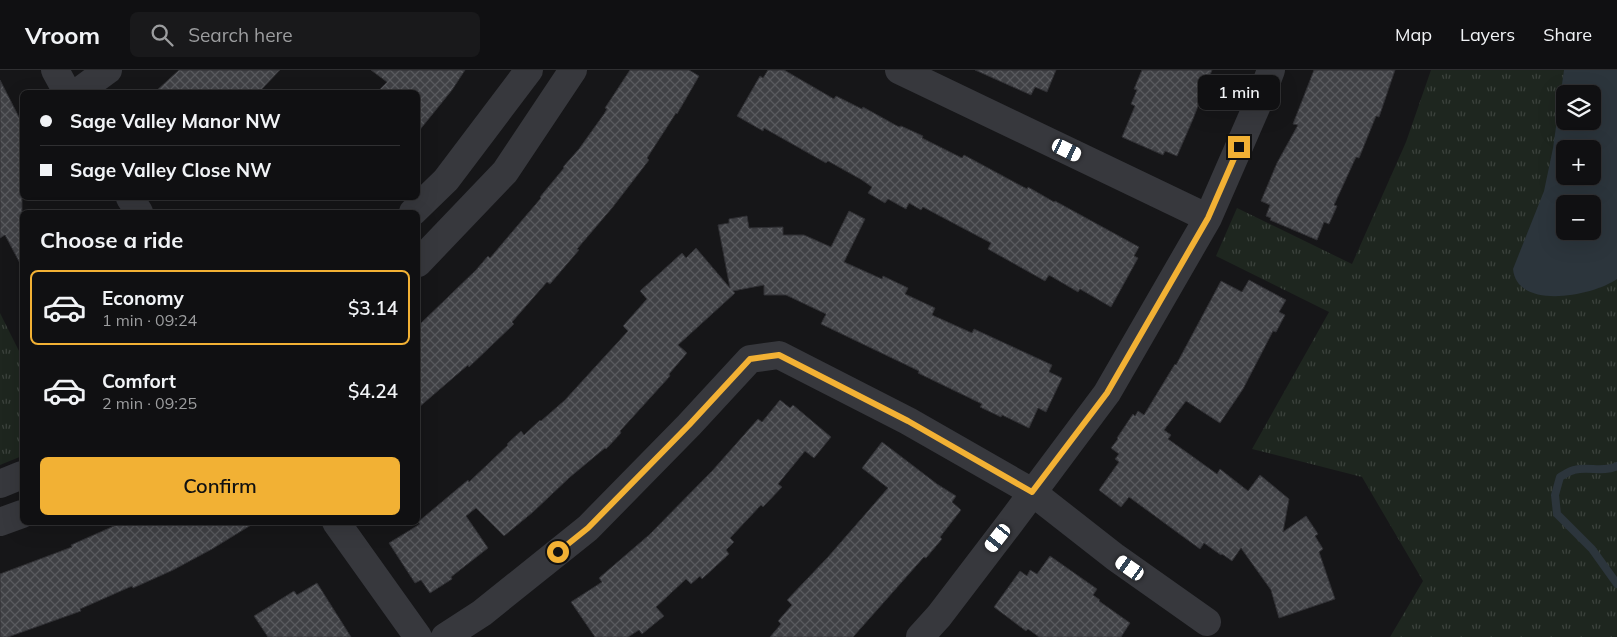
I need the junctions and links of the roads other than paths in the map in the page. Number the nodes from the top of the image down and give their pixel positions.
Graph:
1 (55, 70) edge
2 (108, 70) edge
3 (529, 70) edge
4 (573, 70) edge
5 (900, 70) edge
6 (1271, 70) edge
7 (929, 76) edge
8 (66, 90) edge
9 (81, 90) edge
10 (415, 210) edge
11 (1208, 218) junction
12 (420, 262) edge
13 (20, 476) edge
14 (0, 484) edge
15 (1032, 492) junction
16 (20, 515) edge
17 (0, 522) edge
18 (338, 525) edge
19 (1207, 622) dead end
20 (418, 637) edge
21 (445, 637) edge
22 (920, 637) edge

1 - 8 street
2 - 9 street
3 - 10 street
4 - 12 street
5 - 7 street
6 - 11 street
7 - 11 street
11 - 15 street
13 - 14 street
15 - 19 street
15 - 21 street
15 - 22 street
16 - 17 street
18 - 20 street

